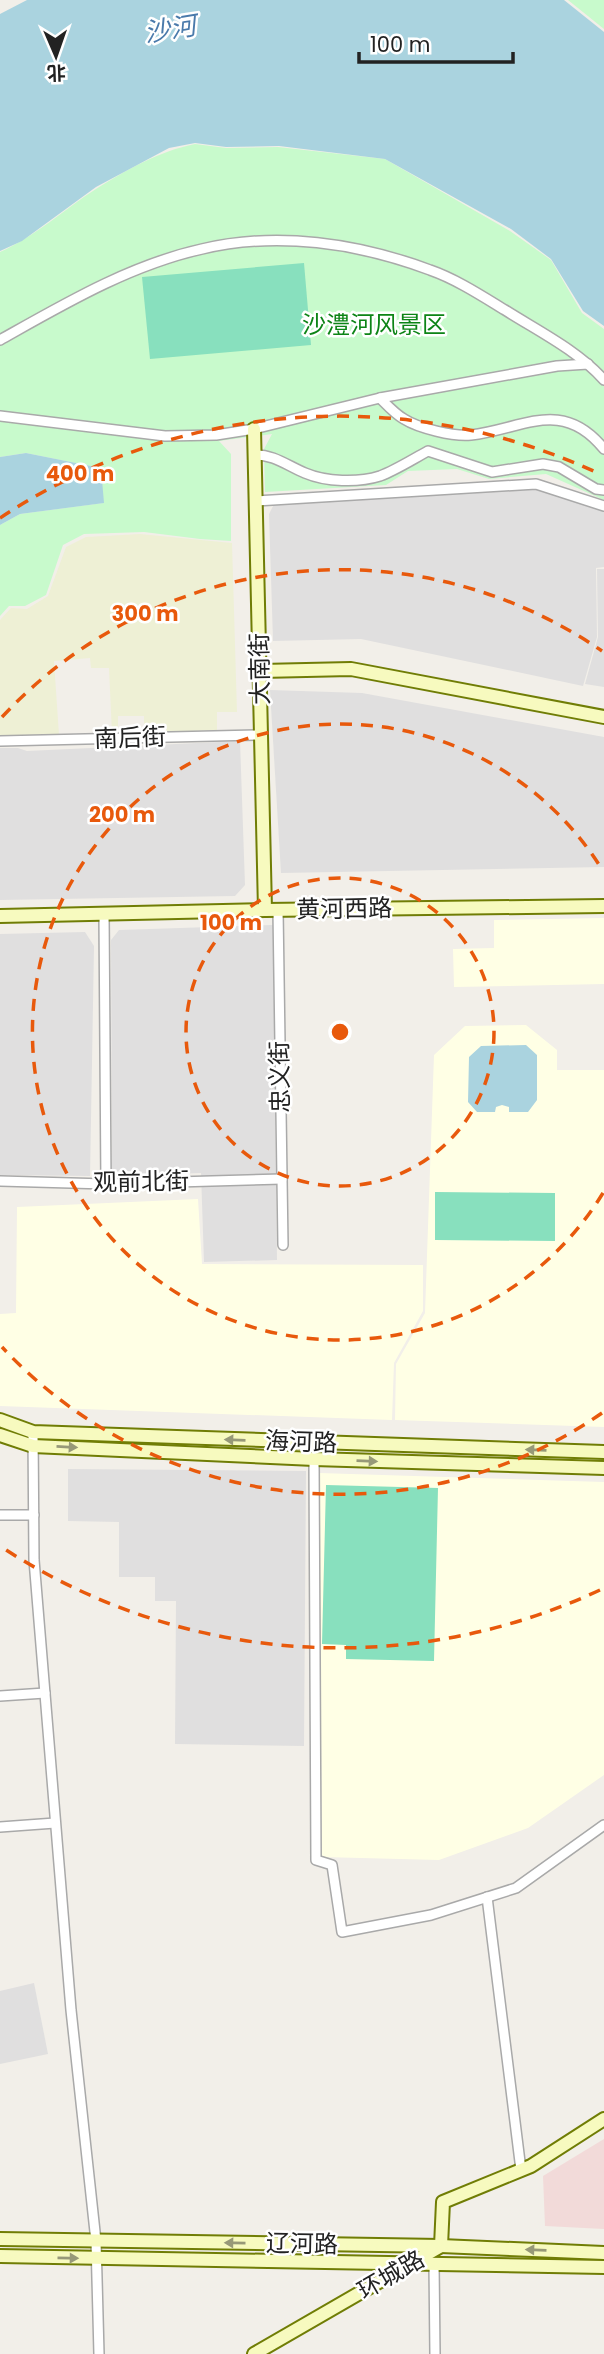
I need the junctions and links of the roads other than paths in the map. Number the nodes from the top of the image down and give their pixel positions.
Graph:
1 (0, 340) edge
2 (561, 346) junction
3 (589, 364) junction
4 (557, 366) junction
5 (604, 380) edge
6 (380, 398) junction
7 (0, 416) edge
8 (254, 429) junction
9 (604, 449) edge
10 (254, 455) junction
11 (604, 490) edge
12 (256, 501) junction
13 (604, 506) edge
14 (261, 671) junction
15 (604, 718) edge
16 (260, 735) junction
17 (0, 741) edge
18 (604, 906) edge
19 (272, 910) junction
20 (104, 914) junction
21 (0, 916) edge
22 (282, 1179) junction
23 (0, 1181) edge
24 (106, 1184) junction
25 (284, 1245) dead end
26 (0, 1420) edge
27 (33, 1432) junction
28 (0, 1435) edge
29 (33, 1446) junction
30 (604, 1452) edge
31 (314, 1459) junction
32 (604, 1468) edge
33 (0, 1515) edge
34 (34, 1515) junction
35 (45, 1693) junction
36 (0, 1696) edge
37 (55, 1823) junction
38 (604, 1825) edge
39 (0, 1827) edge
40 (487, 1898) junction
41 (604, 2119) edge
42 (521, 2170) junction
43 (0, 2239) edge
44 (96, 2241) junction
45 (441, 2246) junction
46 (604, 2253) edge
47 (0, 2256) edge
48 (97, 2258) junction
49 (412, 2264) junction
50 (434, 2264) junction
51 (604, 2267) edge
52 (99, 2354) edge
53 (254, 2354) edge
54 (435, 2354) edge

1 - 2 street
2 - 3 street
2 - 4 street
3 - 4 street
3 - 5 street
4 - 6 street
6 - 8 street
6 - 9 street
7 - 8 street
8 - 10 street, 大南街
10 - 11 street
10 - 12 street, 大南街
12 - 13 street
12 - 14 street, 大南街
14 - 15 street
14 - 16 street, 大南街
16 - 17 street, 南后街
16 - 19 street, 大南街
18 - 19 street, 黄河西路
19 - 20 street, 黄河西路
19 - 22 street, 忠义街
20 - 21 street, 黄河西路
20 - 24 street
22 - 24 street, 观前北街
22 - 25 street, 忠义街
23 - 24 street, 观前北街
26 - 27 street, 海河路
27 - 29 street
30 -> 27 street, 海河路
28 - 29 street, 海河路
29 -> 31 street, 海河路
29 - 34 street
31 -> 32 street, 海河路
31 - 40 street
33 - 34 street
34 - 35 street
35 - 36 street
35 - 37 street
37 - 39 street
37 - 44 street
38 - 40 street
40 - 42 street
41 - 42 street, 环城路
42 - 45 street, 环城路
43 - 44 street, 辽河路
45 -> 44 street, 辽河路
44 - 48 street
46 -> 45 street, 辽河路
45 - 49 street, 环城路
47 -> 48 street, 辽河路
48 - 49 street, 辽河路
48 - 52 street
49 - 50 street, 辽河路
49 - 53 street, 环城路
50 - 51 street, 辽河路
50 - 54 street

